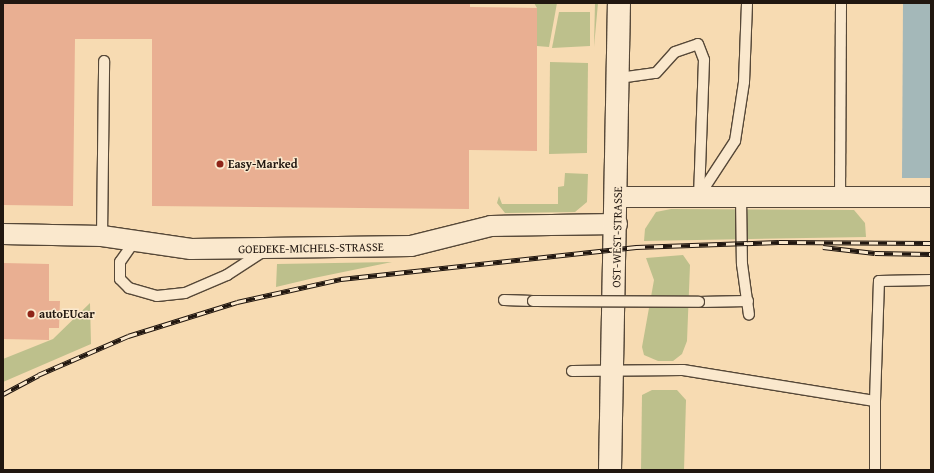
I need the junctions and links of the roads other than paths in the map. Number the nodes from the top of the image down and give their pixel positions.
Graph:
1 (620, 3) edge
2 (747, 3) edge
3 (841, 3) edge
4 (104, 61) dead end
5 (618, 78) junction
6 (699, 196) junction
7 (741, 196) junction
8 (840, 196) junction
9 (617, 197) junction
10 (931, 197) edge
11 (617, 224) junction
12 (3, 234) edge
13 (102, 236) junction
14 (134, 242) junction
15 (268, 248) junction
16 (931, 280) edge
17 (504, 300) dead end
18 (748, 301) junction
19 (749, 315) dead end
20 (615, 370) junction
21 (572, 371) dead end
22 (875, 401) junction
23 (610, 470) edge
24 (875, 470) edge

1 - 5 street, OST-WEST-STRASSE
2 - 6 lane
3 - 8 lane
4 - 13 lane
5 - 6 lane
5 - 9 street, OST-WEST-STRASSE
6 - 7 street
6 - 9 street
7 - 8 street
7 - 18 lane
8 - 10 street
9 - 11 street, OST-WEST-STRASSE
11 - 15 street, GOEDEKE-MICHELS-STRASSE
11 - 20 street, OST-WEST-STRASSE
12 - 13 street, GOEDEKE-MICHELS-STRASSE
13 - 14 street, GOEDEKE-MICHELS-STRASSE
14 - 15 street, GOEDEKE-MICHELS-STRASSE
14 - 15 lane
16 - 22 lane
17 - 18 lane, bridge
18 - 19 lane
20 - 21 lane
20 - 22 lane
20 - 23 street, OST-WEST-STRASSE
22 - 24 lane

